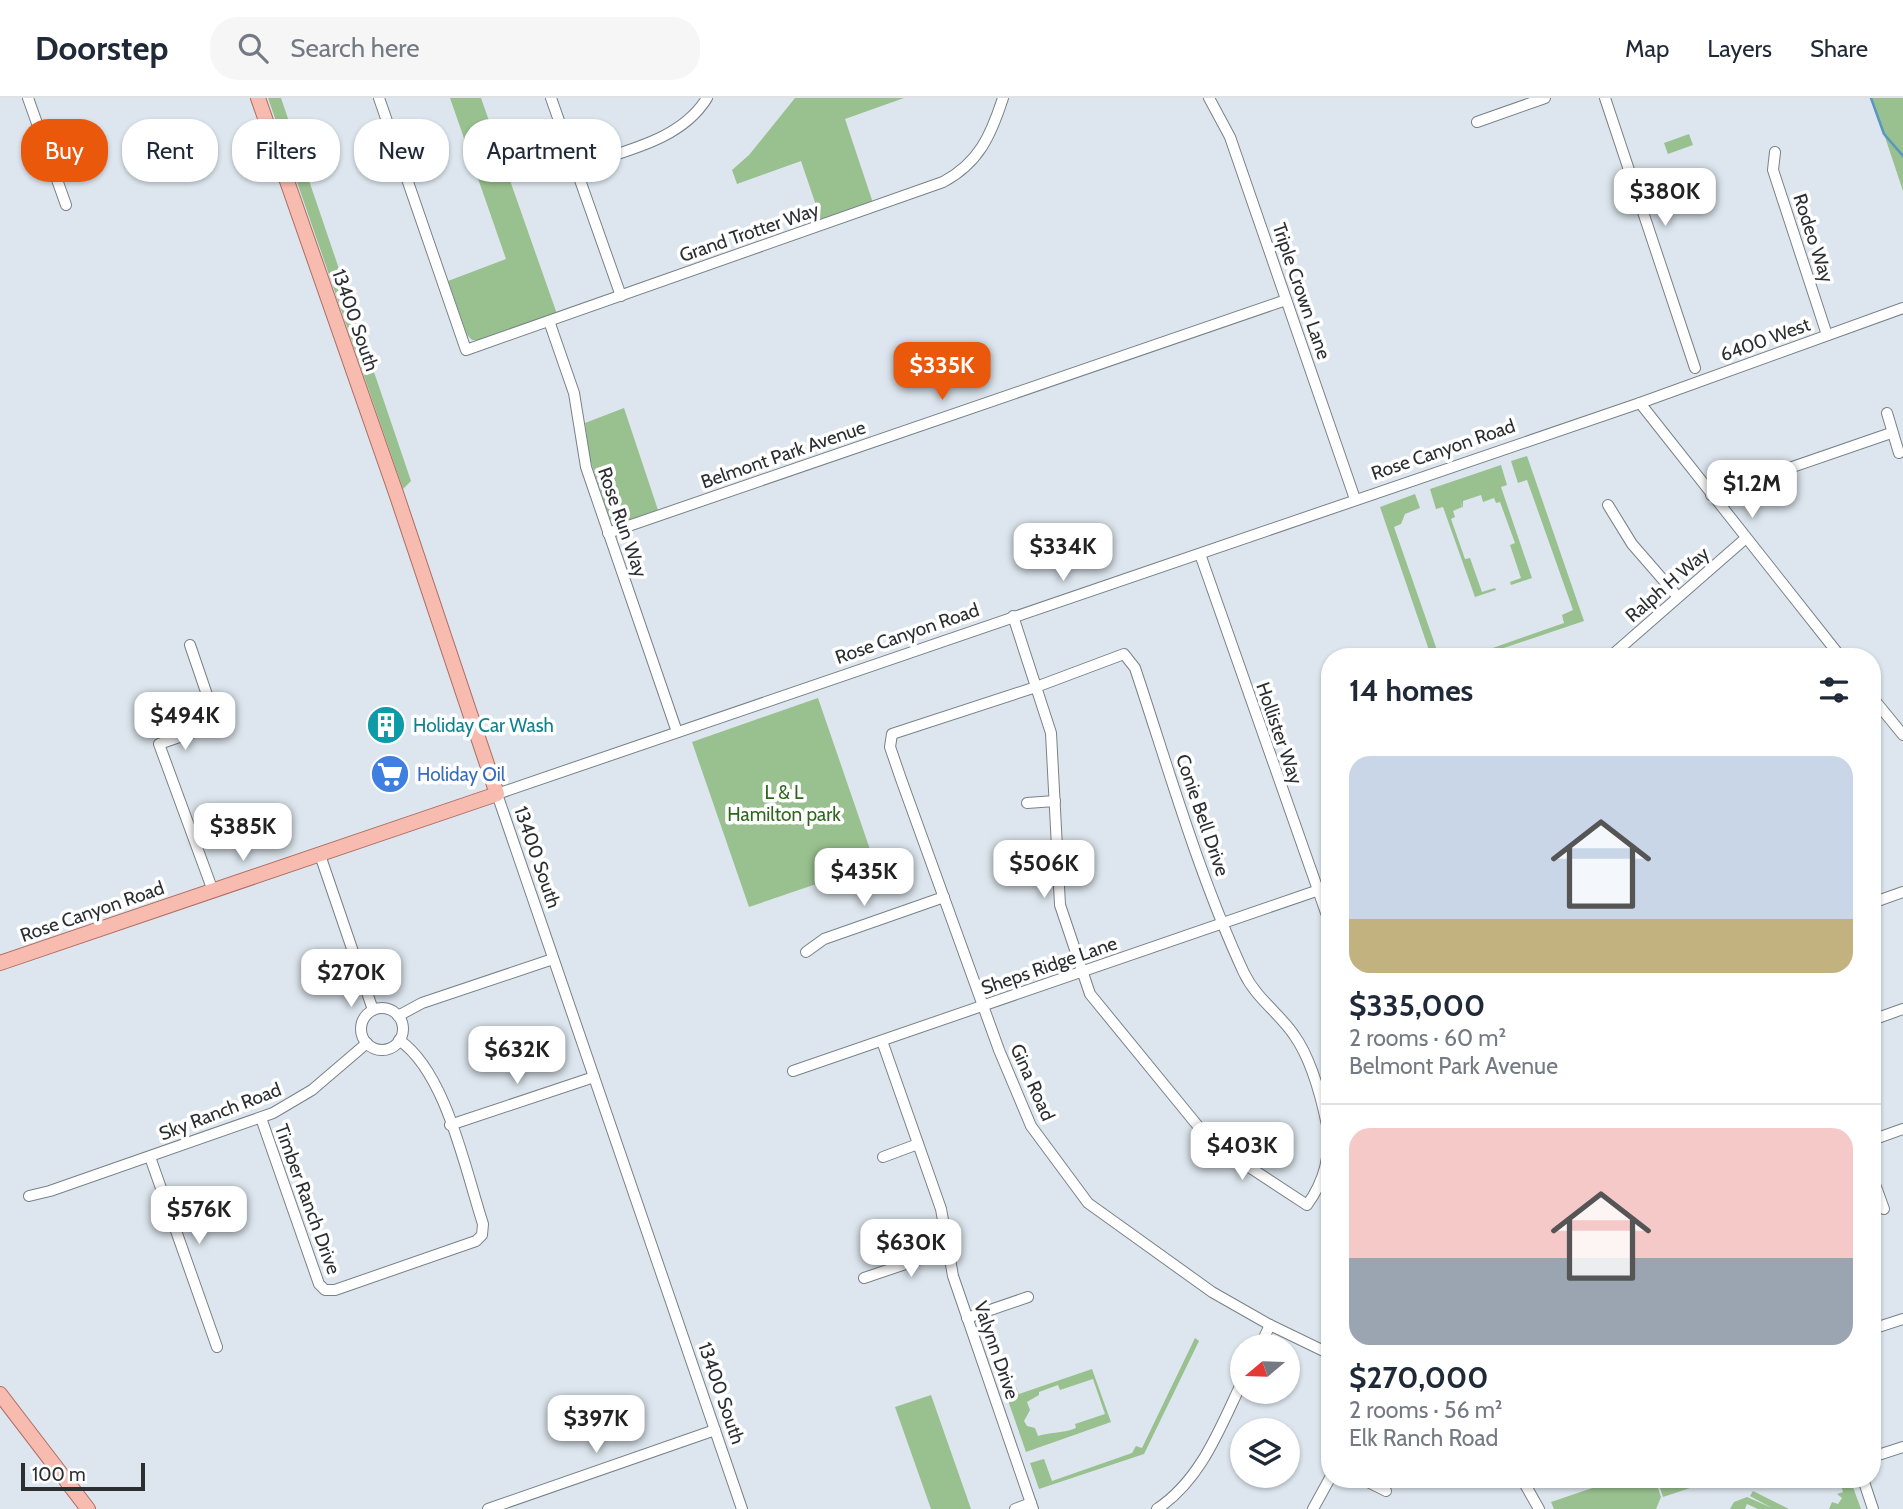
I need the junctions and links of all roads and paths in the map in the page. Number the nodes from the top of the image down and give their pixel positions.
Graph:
1 (29, 98) edge
2 (258, 98) edge
3 (379, 98) edge
4 (551, 98) edge
5 (707, 98) edge
6 (1003, 98) edge
7 (1209, 98) edge
8 (1545, 98) edge
9 (1605, 98) edge
10 (558, 119) edge
11 (1478, 122) dead end
12 (621, 151) edge
13 (1774, 152) dead end
14 (580, 182) edge
15 (65, 205) dead end
16 (621, 296) junction
17 (1286, 300) junction
18 (1903, 308) edge
19 (549, 321) junction
20 (1827, 334) junction
21 (1695, 368) dead end
22 (1640, 403) junction
23 (1886, 413) dead end
24 (1891, 433) junction
25 (1899, 453) dead end
26 (1711, 495) junction
27 (1355, 499) junction
28 (1608, 505) dead end
29 (608, 533) junction
30 (1746, 538) junction
31 (1200, 554) junction
32 (1678, 597) junction
33 (1013, 616) junction
34 (190, 645) dead end
35 (1620, 648) edge
36 (1834, 648) edge
37 (1036, 687) junction
38 (1881, 708) edge
39 (677, 732) junction
40 (892, 734) joint
41 (1903, 735) edge
42 (497, 794) junction
43 (1055, 801) junction
44 (1027, 803) dead end
45 (1085, 853) dead end
46 (320, 855) junction
47 (1058, 856) junction
48 (213, 891) junction
49 (1316, 891) junction
50 (1903, 892) edge
51 (944, 897) junction
52 (1881, 900) edge
53 (1321, 903) edge
54 (1222, 924) junction
55 (806, 952) dead end
56 (553, 959) junction
57 (0, 963) edge
58 (1082, 973) junction
59 (984, 1006) junction
60 (1903, 1009) edge
61 (373, 1010) junction
62 (398, 1016) junction
63 (1881, 1017) edge
64 (399, 1040) junction
65 (882, 1041) junction
66 (367, 1043) junction
67 (793, 1071) dead end
68 (594, 1077) junction
69 (1321, 1099) edge
70 (261, 1118) junction
71 (450, 1125) junction
72 (1903, 1129) edge
73 (1881, 1137) edge
74 (918, 1144) junction
75 (150, 1157) junction
76 (883, 1157) dead end
77 (1321, 1178) edge
78 (29, 1195) dead end
79 (1881, 1201) edge
80 (1884, 1209) dead end
81 (947, 1250) junction
82 (864, 1278) dead end
83 (1028, 1297) dead end
84 (967, 1318) junction
85 (1903, 1319) edge
86 (1270, 1325) junction
87 (1881, 1326) edge
88 (1266, 1334) edge
89 (217, 1347) dead end
90 (1321, 1350) edge
91 (0, 1394) edge
92 (1231, 1404) edge
93 (715, 1430) junction
94 (1903, 1447) edge
95 (1881, 1454) edge
96 (1325, 1488) edge
97 (1380, 1488) edge
98 (1527, 1488) edge
99 (1866, 1488) edge
100 (1386, 1491) dead end
101 (1032, 1506) edge
102 (88, 1509) edge
103 (488, 1509) edge
104 (742, 1509) edge
105 (1015, 1509) edge
106 (1157, 1509) edge
107 (1313, 1509) edge
108 (1539, 1509) edge
109 (1873, 1509) edge

1 - 15 street
2 - 42 main road, 13400 South
3 - 19 street, Grand Trotter Way
4 - 10 street
5 - 12 street
6 - 16 street, Grand Trotter Way
7 - 17 street, Triple Crown Lane
8 - 11 street
9 - 21 street
13 - 20 street, Rodeo Way
14 - 16 street
16 - 19 street, Grand Trotter Way
17 - 27 street, Triple Crown Lane
17 - 29 street, Belmont Park Avenue
18 - 20 street, 6400 West
19 - 29 street, Rose Run Way
20 - 22 street, 6400 West
22 - 26 street
22 - 27 street, Rose Canyon Road
23 - 24 street
24 - 25 street
24 - 26 street
26 - 30 street
27 - 31 street, Rose Canyon Road
28 - 32 street
29 - 39 street, Rose Run Way
30 - 32 street, Ralph H Way
30 - 36 street
31 - 33 street, Rose Canyon Road
31 - 49 street, Hollister Way
32 - 35 street, Ralph H Way
33 - 37 street
33 - 39 street, Rose Canyon Road
34 - 48 street
37 - 40 street, Conie Bell Drive
37 - 43 street
37 - 54 street, Conie Bell Drive
38 - 41 street
39 - 42 street, Rose Canyon Road
40 - 51 street, Gina Road
42 - 46 main road, Rose Canyon Road
42 - 56 street, 13400 South
43 - 44 street
43 - 47 street
45 - 47 street
46 - 48 main road, Rose Canyon Road
46 - 61 street
47 - 58 street
48 - 57 main road, Rose Canyon Road
49 - 53 street, Hollister Way
49 - 54 street, Sheps Ridge Lane
50 - 52 street
51 - 55 street
51 - 59 street, Gina Road
54 - 58 street, Sheps Ridge Lane
54 - 69 street, Conie Bell Drive
56 - 62 street
56 - 68 street, 13400 South
58 - 59 street, Sheps Ridge Lane
58 - 77 street, Conie Bell Drive
59 - 65 street, Sheps Ridge Lane
59 - 86 street, Gina Road
60 - 63 street
61 - 62 street
61 - 66 street
62 - 64 street
64 - 66 street
64 - 71 street
65 - 67 street, Sheps Ridge Lane
65 - 74 street, Valynn Drive
66 - 70 street, Sky Ranch Road
68 - 71 street
68 - 93 street, 13400 South
70 - 71 street, Timber Ranch Drive
70 - 75 street, Sky Ranch Road
72 - 73 street
74 - 76 street
74 - 81 street, Valynn Drive
75 - 78 street, Sky Ranch Road
75 - 89 street
79 - 80 street
81 - 82 street
81 - 84 street, Valynn Drive
83 - 84 street
84 - 101 street, Valynn Drive
85 - 87 street
86 - 88 street
86 - 90 street, Gina Road
91 - 102 main road
92 - 106 street
93 - 103 street
93 - 104 street, 13400 South
94 - 95 street
96 - 107 street
97 - 100 street
98 - 108 street
99 - 109 street
101 - 105 street

